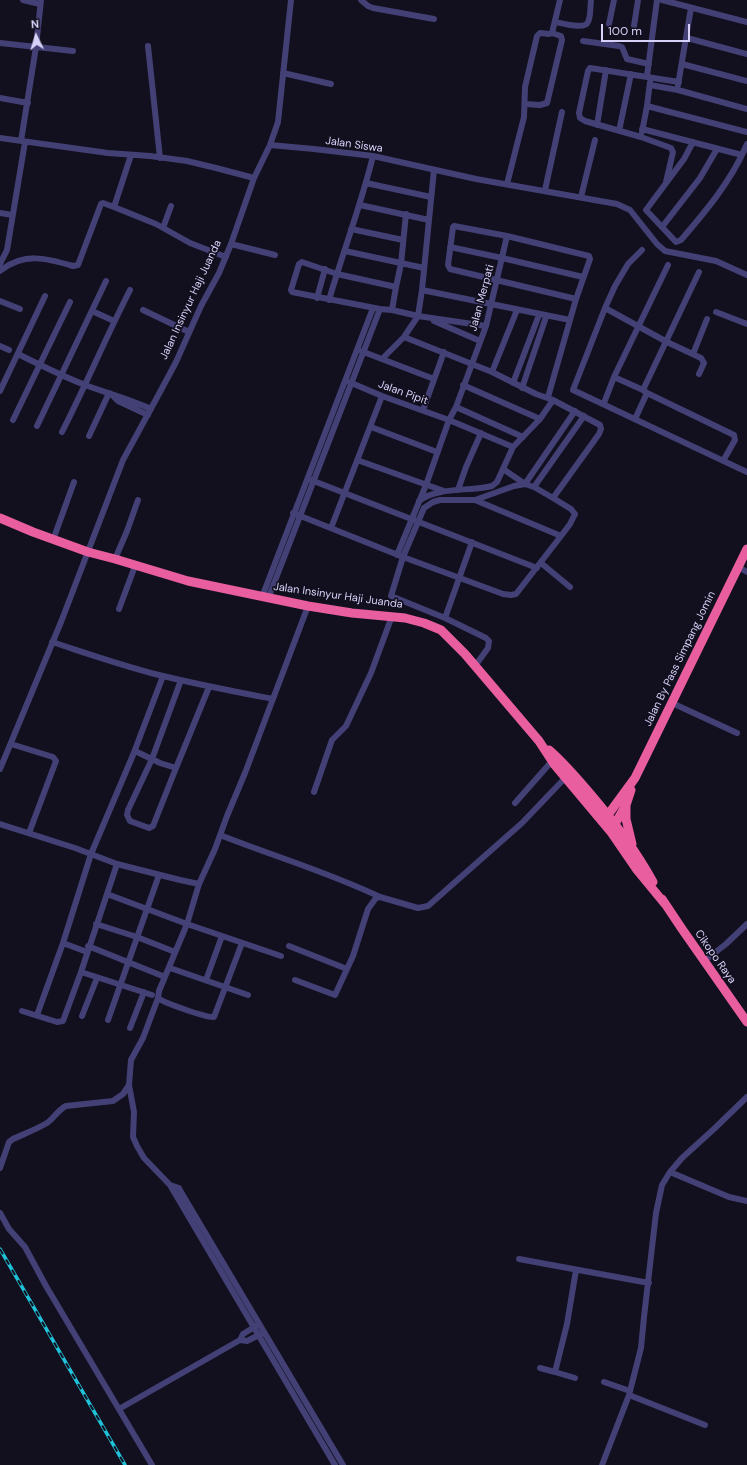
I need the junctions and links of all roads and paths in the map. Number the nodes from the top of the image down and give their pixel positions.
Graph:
1 (23, 0) edge
2 (291, 0) edge
3 (362, 0) edge
4 (560, 0) edge
5 (591, 0) edge
6 (614, 0) edge
7 (638, 0) edge
8 (657, 0) edge
9 (662, 0) edge
10 (41, 2) edge
11 (691, 8) junction
12 (434, 19) dead end
13 (555, 22) junction
14 (747, 22) edge
15 (609, 24) dead end
16 (634, 26) dead end
17 (552, 33) junction
18 (687, 38) junction
19 (583, 41) dead end
20 (0, 43) edge
21 (148, 46) dead end
22 (36, 47) junction
23 (73, 51) dead end
24 (747, 54) edge
25 (649, 64) junction
26 (682, 64) junction
27 (606, 70) junction
28 (283, 73) junction
29 (631, 74) junction
30 (649, 76) junction
31 (747, 81) edge
32 (679, 82) junction
33 (331, 84) dead end
34 (650, 85) junction
35 (678, 90) junction
36 (0, 98) edge
37 (28, 103) junction
38 (525, 104) junction
39 (647, 106) junction
40 (747, 109) edge
41 (562, 112) dead end
42 (597, 125) junction
43 (642, 128) junction
44 (619, 131) junction
45 (747, 132) edge
46 (641, 137) junction
47 (0, 138) edge
48 (595, 140) dead end
49 (23, 142) junction
50 (693, 142) junction
51 (747, 144) edge
52 (270, 145) junction
53 (717, 149) junction
54 (131, 155) junction
55 (742, 155) junction
56 (373, 156) junction
57 (160, 158) junction
58 (434, 170) junction
59 (254, 178) junction
60 (666, 182) junction
61 (366, 183) junction
62 (507, 184) junction
63 (545, 190) junction
64 (431, 197) junction
65 (581, 197) junction
66 (360, 205) junction
67 (171, 206) dead end
68 (114, 207) junction
69 (0, 213) edge
70 (406, 214) junction
71 (12, 215) junction
72 (428, 220) junction
73 (662, 227) junction
74 (163, 228) junction
75 (351, 229) junction
76 (507, 236) junction
77 (403, 240) junction
78 (231, 244) junction
79 (450, 247) junction
80 (642, 250) dead end
81 (345, 251) junction
82 (274, 255) dead end
83 (226, 257) junction
84 (502, 258) junction
85 (0, 264) edge
86 (401, 264) junction
87 (668, 265) dead end
88 (424, 268) junction
89 (325, 269) junction
90 (0, 271) edge
91 (699, 272) dead end
92 (337, 274) junction
93 (747, 275) edge
94 (583, 277) junction
95 (106, 281) dead end
96 (497, 281) junction
97 (396, 287) junction
98 (130, 290) dead end
99 (422, 290) junction
100 (46, 296) dead end
101 (317, 298) junction
102 (576, 299) junction
103 (329, 300) junction
104 (0, 301) edge
105 (70, 302) dead end
106 (492, 304) junction
107 (605, 308) junction
108 (20, 309) dead end
109 (376, 309) junction
110 (144, 310) dead end
111 (392, 310) junction
112 (517, 310) junction
113 (92, 311) junction
114 (716, 312) dead end
115 (539, 315) junction
116 (418, 316) junction
117 (546, 317) junction
118 (427, 318) junction
119 (708, 319) dead end
120 (570, 320) junction
121 (114, 321) junction
122 (747, 324) edge
123 (486, 326) junction
124 (639, 326) junction
125 (189, 332) junction
126 (404, 337) junction
127 (480, 341) junction
128 (667, 342) junction
129 (0, 346) edge
130 (9, 350) dead end
131 (360, 351) junction
132 (444, 352) junction
133 (18, 354) junction
134 (693, 354) junction
135 (382, 359) junction
136 (39, 364) junction
137 (471, 364) junction
138 (492, 372) junction
139 (699, 374) dead end
140 (61, 375) junction
141 (614, 377) junction
142 (434, 379) junction
143 (348, 382) junction
144 (513, 383) junction
145 (86, 385) junction
146 (464, 385) junction
147 (522, 388) junction
148 (645, 391) junction
149 (0, 392) edge
150 (110, 393) junction
151 (382, 396) junction
152 (550, 399) junction
153 (604, 403) junction
154 (456, 407) junction
155 (423, 410) junction
156 (575, 411) junction
157 (149, 412) junction
158 (584, 416) junction
159 (540, 419) junction
160 (635, 419) junction
161 (13, 420) dead end
162 (449, 420) junction
163 (37, 426) dead end
164 (371, 427) junction
165 (62, 432) dead end
166 (481, 433) junction
167 (89, 436) dead end
168 (523, 437) junction
169 (513, 447) junction
170 (437, 452) junction
171 (358, 460) junction
172 (723, 461) junction
173 (503, 469) junction
174 (747, 472) edge
175 (310, 479) junction
176 (74, 482) dead end
177 (525, 484) junction
178 (426, 485) junction
179 (534, 486) junction
180 (458, 490) junction
181 (344, 492) junction
182 (445, 492) junction
183 (553, 498) junction
184 (138, 500) dead end
185 (475, 500) junction
186 (419, 502) junction
187 (297, 514) junction
188 (0, 518) edge
189 (415, 520) junction
190 (331, 528) junction
191 (561, 536) junction
192 (53, 540) junction
193 (472, 542) junction
194 (747, 549) edge
195 (88, 552) junction
196 (397, 555) junction
197 (115, 558) junction
198 (404, 558) junction
199 (541, 563) junction
200 (135, 566) junction
201 (537, 568) junction
202 (738, 568) junction
203 (747, 572) edge
204 (459, 578) junction
205 (570, 587) dead end
206 (265, 598) junction
207 (308, 606) junction
208 (119, 609) dead end
209 (392, 616) junction
210 (445, 618) junction
211 (52, 642) junction
212 (475, 666) junction
213 (163, 676) junction
214 (181, 680) junction
215 (209, 687) junction
216 (273, 699) junction
217 (672, 703) junction
218 (737, 733) dead end
219 (539, 741) junction
220 (11, 744) junction
221 (135, 751) junction
222 (152, 759) junction
223 (552, 761) junction
224 (176, 768) junction
225 (0, 769) edge
226 (565, 778) junction
227 (314, 792) dead end
228 (624, 802) junction
229 (515, 803) dead end
230 (599, 804) junction
231 (605, 819) junction
232 (0, 824) edge
233 (613, 828) junction
234 (29, 833) junction
235 (220, 835) junction
236 (633, 849) junction
237 (91, 854) junction
238 (117, 864) junction
239 (159, 875) junction
240 (199, 884) junction
241 (107, 894) junction
242 (380, 897) junction
243 (665, 904) junction
244 (147, 909) junction
245 (96, 924) junction
246 (187, 924) junction
247 (747, 924) edge
248 (222, 936) junction
249 (137, 937) junction
250 (63, 943) junction
251 (242, 943) junction
252 (289, 946) dead end
253 (88, 949) junction
254 (175, 952) junction
255 (281, 956) dead end
256 (704, 961) junction
257 (129, 962) junction
258 (170, 968) junction
259 (347, 969) junction
260 (81, 972) junction
261 (165, 977) junction
262 (97, 978) junction
263 (206, 980) junction
264 (295, 980) dead end
265 (120, 985) junction
266 (226, 987) junction
267 (144, 992) junction
268 (152, 994) dead end
269 (248, 995) dead end
270 (158, 998) junction
271 (22, 1011) dead end
272 (37, 1015) junction
273 (82, 1016) dead end
274 (108, 1020) dead end
275 (747, 1022) edge
276 (130, 1028) dead end
277 (129, 1085) junction
278 (747, 1097) edge
279 (0, 1168) edge
280 (670, 1172) junction
281 (170, 1185) junction
282 (747, 1201) edge
283 (0, 1213) edge
284 (519, 1259) dead end
285 (576, 1270) junction
286 (648, 1283) junction
287 (259, 1324) junction
288 (253, 1328) junction
289 (264, 1332) junction
290 (258, 1336) junction
291 (240, 1340) junction
292 (540, 1368) dead end
293 (555, 1372) junction
294 (575, 1378) dead end
295 (604, 1382) dead end
296 (629, 1393) junction
297 (119, 1409) junction
298 (705, 1425) dead end
299 (152, 1465) edge
300 (335, 1465) edge
301 (343, 1465) edge
302 (602, 1465) edge

1 - 10 street
2 - 28 street, Jalan Insinyur Haji Juanda
3 - 12 street
4 - 13 street
5 - 13 street
6 - 15 street
7 - 16 street
8 - 25 street
9 - 11 street
10 - 22 street
11 - 14 street
11 - 18 street
13 - 17 street
17 - 38 street
17 - 38 street
18 - 24 street
18 - 26 street
19 - 25 street
20 - 22 street
21 - 57 street
22 - 23 street
22 - 37 street
25 - 30 street
26 - 31 street
26 - 32 street
27 - 29 street
27 - 42 street
27 - 42 street
28 - 33 street
28 - 52 street, Jalan Insinyur Haji Juanda
29 - 30 street
29 - 44 street
30 - 32 street
30 - 34 street
32 - 35 street
34 - 35 street
34 - 39 street
35 - 40 street
36 - 37 street
37 - 49 street
38 - 62 street
39 - 43 street
39 - 45 street
41 - 63 street
42 - 44 street
43 - 46 street
43 - 50 street
44 - 46 street
46 - 60 street
47 - 49 street
48 - 65 street
49 - 54 street
49 - 71 street
50 - 53 street
50 - 60 street
51 - 55 street
52 - 56 street, Jalan Siswa
52 - 59 street, Jalan Insinyur Haji Juanda
53 - 55 street
53 - 73 street
54 - 57 street
54 - 68 street
55 - 73 street
56 - 58 street, Jalan Siswa
56 - 61 street
57 - 59 street
58 - 62 street, Jalan Siswa
58 - 64 street
59 - 78 street, Jalan Insinyur Haji Juanda
60 - 73 street
61 - 64 street
61 - 66 street
62 - 63 street, Jalan Siswa
63 - 65 street, Jalan Siswa
64 - 72 street
65 - 93 street, Jalan Siswa
66 - 70 street
66 - 75 street
67 - 74 street
68 - 74 street
68 - 90 street
69 - 71 street
70 - 72 street
70 - 77 street
71 - 85 street
72 - 88 street
74 - 83 street
75 - 77 street
75 - 81 street
76 - 79 street
76 - 84 street, Jalan Merpati
76 - 94 street
77 - 86 street
78 - 82 street
78 - 83 street, Jalan Insinyur Haji Juanda
79 - 84 street
79 - 96 street
80 - 107 street
81 - 86 street
81 - 92 street
83 - 125 street, Jalan Insinyur Haji Juanda
84 - 94 street
84 - 96 street, Jalan Merpati
86 - 88 street
86 - 97 street
87 - 124 street
88 - 99 street
89 - 92 street
89 - 101 street
89 - 101 street
91 - 128 street
92 - 97 street
92 - 103 street
94 - 102 street
95 - 113 street
96 - 102 street
96 - 106 street, Jalan Merpati
97 - 111 street
98 - 121 street
99 - 106 street
99 - 116 street
100 - 133 street
101 - 103 street
102 - 120 street
103 - 109 street
104 - 108 street
105 - 136 street
106 - 112 street
106 - 123 street, Jalan Merpati
107 - 124 street
107 - 153 street
109 - 111 street
109 - 131 street
110 - 125 street
111 - 116 street
112 - 115 street
112 - 138 street
113 - 121 street
113 - 140 street
114 - 122 street
115 - 117 street
115 - 144 street
116 - 118 street
116 - 126 street
117 - 120 street
117 - 147 street
118 - 123 street
118 - 127 street
119 - 134 street
120 - 152 street
121 - 145 street
123 - 127 street, Jalan Merpati
124 - 128 street
124 - 141 street
125 - 157 street, Jalan Insinyur Haji Juanda
126 - 132 street
126 - 135 street
127 - 137 street, Jalan Merpati
128 - 134 street
128 - 148 street
129 - 130 street
131 - 135 street
131 - 143 street
132 - 137 street
132 - 142 street
133 - 136 street
133 - 149 street
134 - 139 street
135 - 142 street
136 - 140 street
136 - 161 street
137 - 138 street
137 - 146 street, Jalan Merpati
138 - 144 street
140 - 145 street
140 - 163 street
141 - 148 street
141 - 153 street
142 - 155 street
143 - 151 street, Jalan Pipit
143 - 175 street
144 - 147 street
145 - 150 street
145 - 165 street
146 - 154 street, Jalan Merpati
146 - 159 street
147 - 152 street
148 - 160 street
148 - 172 street
150 - 157 street
150 - 167 street
151 - 155 street, Jalan Pipit
151 - 164 street
152 - 156 street
152 - 159 street
153 - 160 street
154 - 162 street, Jalan Merpati
154 - 168 street
155 - 162 street, Jalan Pipit
156 - 158 street
156 - 177 street
157 - 195 street, Jalan Insinyur Haji Juanda
158 - 179 street
158 - 183 street
159 - 168 street
160 - 172 street
162 - 166 street, Jalan Pipit
162 - 170 street, Jalan Merpati
164 - 170 street
164 - 171 street
166 - 169 street, Jalan Pipit
166 - 180 street
168 - 169 street
169 - 173 street
170 - 178 street, Jalan Merpati
171 - 178 street
171 - 181 street
172 - 174 street
173 - 177 street
173 - 180 street
175 - 181 street
175 - 187 street
176 - 192 street
177 - 179 street
177 - 185 street
178 - 182 street
178 - 186 street, Jalan Merpati
179 - 183 street
180 - 182 street
181 - 189 street
181 - 190 street
182 - 186 street
183 - 191 street
184 - 197 street
185 - 189 street
185 - 191 street
186 - 189 street, Jalan Merpati
187 - 190 street
187 - 206 street
188 - 192 highway, Jalan Insinyur Haji Juanda
189 - 193 street
189 - 196 street
189 - 198 street
190 - 196 street
191 - 199 street
192 - 195 highway, Jalan Insinyur Haji Juanda
193 - 201 street
193 - 204 street
194 - 202 highway, Jalan By Pass Simpang Jomin
195 - 197 highway, Jalan Insinyur Haji Juanda
195 - 211 street
196 - 198 street
197 - 200 highway, Jalan Insinyur Haji Juanda
198 - 204 street
198 - 210 street
199 - 201 street
199 - 205 street
200 - 206 highway, Jalan Insinyur Haji Juanda
200 - 208 street
201 - 204 street
202 - 203 street
202 - 217 highway, Jalan By Pass Simpang Jomin
204 - 210 street
206 - 207 highway, Jalan Insinyur Haji Juanda
207 - 209 highway, Jalan Insinyur Haji Juanda
207 - 216 street
209 - 212 highway, Jalan Insinyur Haji Juanda
209 - 227 street
210 - 212 street
211 - 213 street
211 - 220 street
212 - 219 highway, Jalan Insinyur Haji Juanda
213 - 214 street
213 - 221 street
214 - 215 street
214 - 222 street
215 - 216 street
215 - 224 street
216 - 235 street
217 - 218 street
217 - 228 highway, Jalan By Pass Simpang Jomin
219 - 223 highway, Jalan Insinyur Haji Juanda
219 - 230 highway, Jalan Insinyur Haji Juanda
220 - 225 street
220 - 234 street
221 - 222 street
221 - 237 street
222 - 224 street
222 - 224 street
223 - 226 highway, Jalan Insinyur Haji Juanda
223 - 229 street
226 - 231 highway, Jalan Insinyur Haji Juanda
226 - 242 street
228 - 230 highway
228 - 231 highway, Jalan By Pass Simpang Jomin
228 - 233 highway, Jalan By Pass Simpang Jomin
228 - 236 highway
230 - 231 highway, Jalan Insinyur Haji Juanda
231 - 233 highway
232 - 234 street
233 - 236 highway, Cikopo Raya
233 - 243 highway, Cikopo Raya
234 - 237 street
235 - 240 street
235 - 242 street
236 - 243 highway, Cikopo Raya
237 - 238 street
237 - 250 street
238 - 239 street
238 - 241 street
239 - 240 street
239 - 244 street
240 - 246 street
241 - 244 street
241 - 245 street
242 - 259 street
243 - 256 highway, Cikopo Raya
244 - 246 street
244 - 249 street
245 - 249 street
245 - 253 street
246 - 248 street
246 - 254 street
247 - 256 street
248 - 251 street
248 - 263 street
249 - 254 street
249 - 257 street
250 - 253 street
250 - 272 street
251 - 255 street
251 - 266 street
252 - 259 street
253 - 257 street
253 - 260 street
254 - 258 street
256 - 275 highway, Cikopo Raya
257 - 261 street
257 - 265 street
258 - 261 street
258 - 263 street
259 - 264 street
260 - 262 street
260 - 272 street
261 - 270 street
262 - 265 street
262 - 273 street
263 - 266 street
265 - 267 street
265 - 274 street
266 - 269 street
266 - 270 street
267 - 268 street
267 - 276 street
270 - 277 street
271 - 272 street
277 - 279 street
277 - 281 street
278 - 280 street
280 - 282 street
280 - 286 street
281 - 287 street
281 - 288 street
283 - 297 street
284 - 285 street
285 - 286 street
285 - 293 street
286 - 296 street
287 - 288 street
287 - 289 street
288 - 290 street
288 - 291 street
289 - 290 street
289 - 301 street
290 - 291 street
290 - 300 street
291 - 297 street
292 - 293 street
293 - 294 street
295 - 296 street
296 - 298 street
296 - 302 street
297 - 299 street

